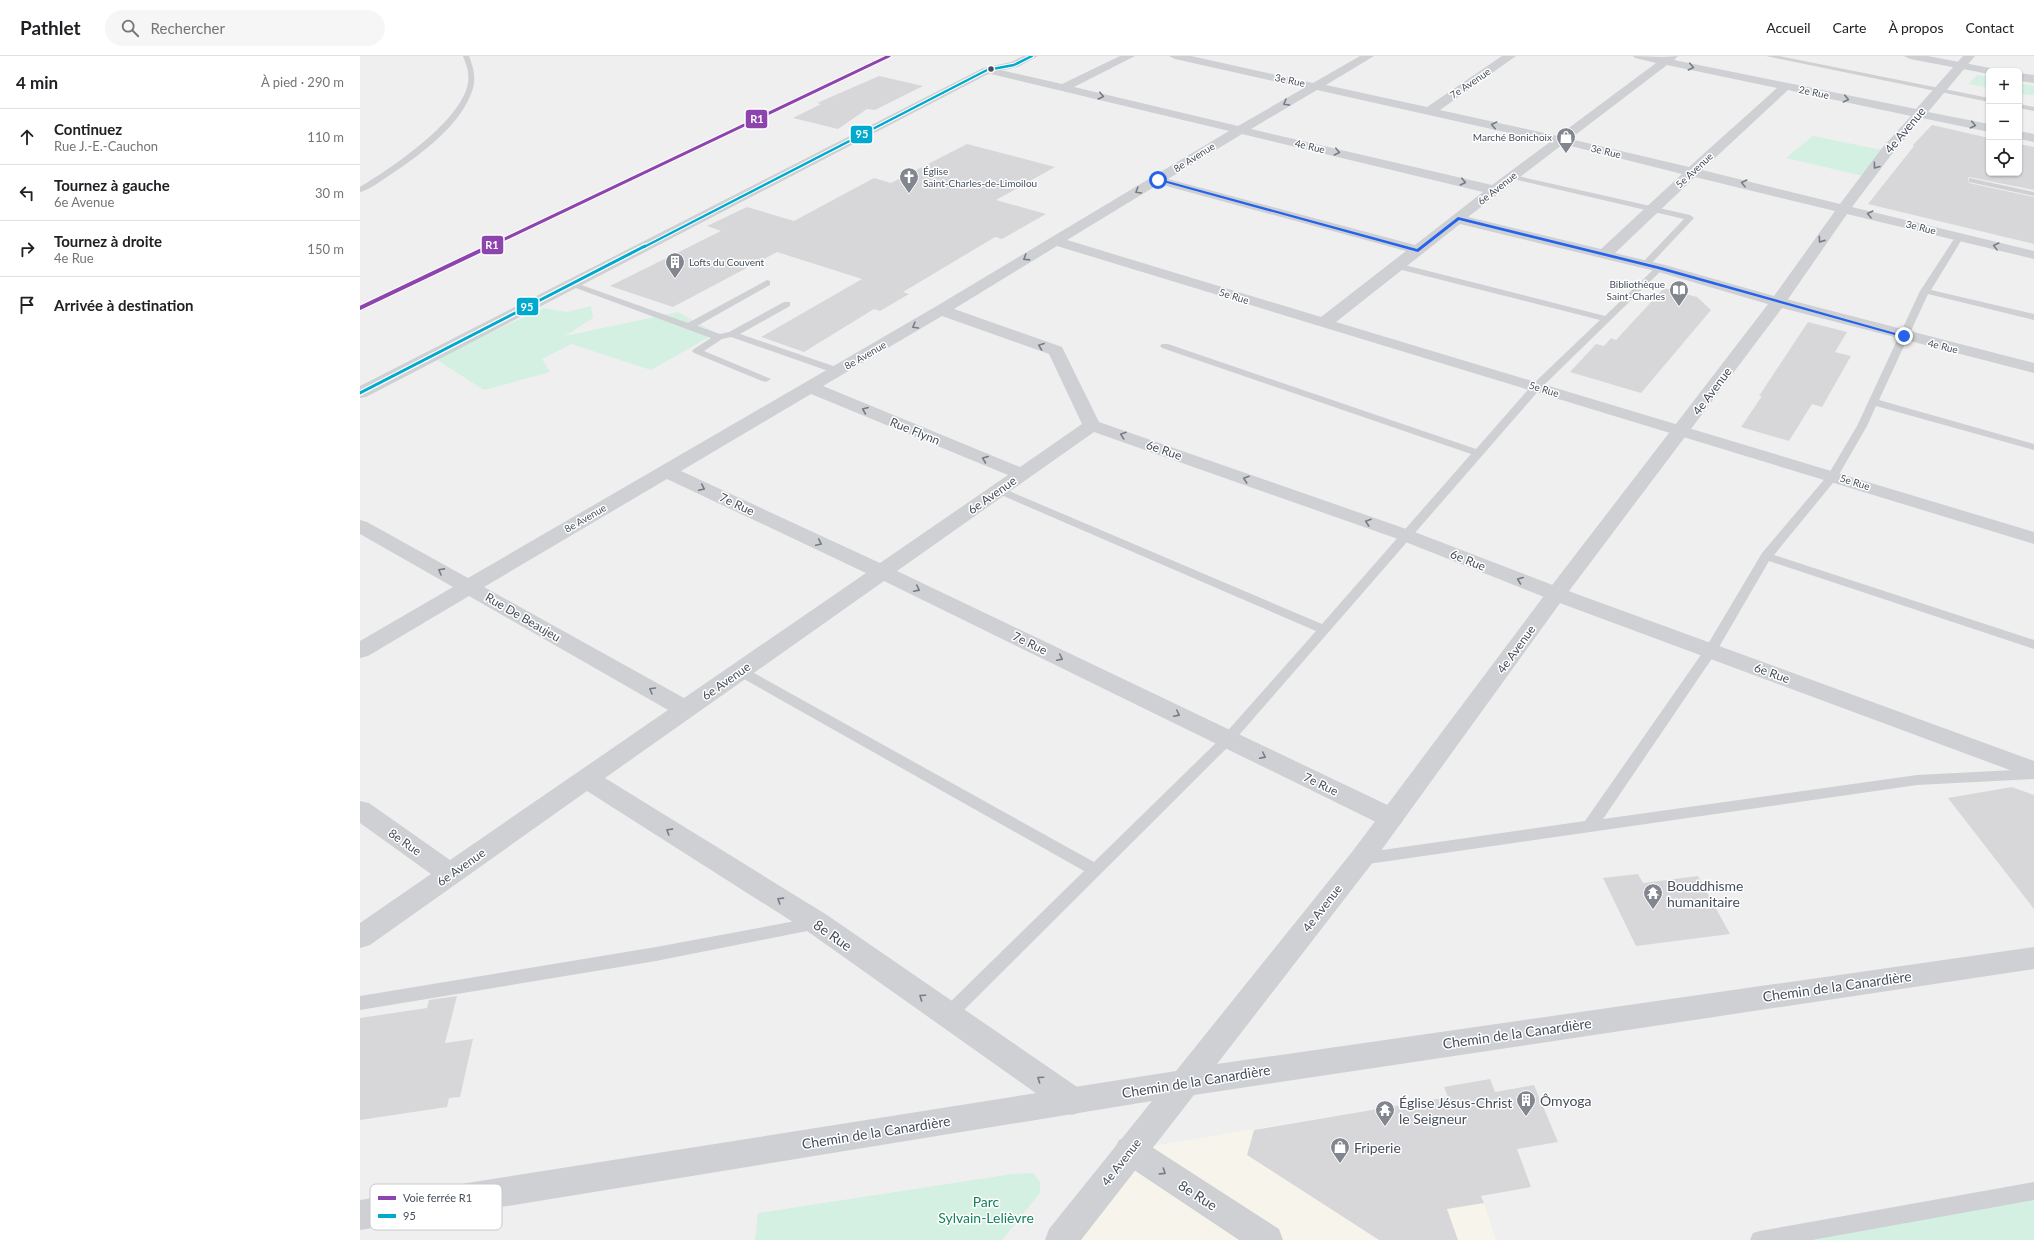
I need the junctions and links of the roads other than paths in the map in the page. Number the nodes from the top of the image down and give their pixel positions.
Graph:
1 (466, 56) edge
2 (1006, 56) edge
3 (1032, 56) edge
4 (1130, 56) edge
5 (1175, 56) edge
6 (1368, 56) edge
7 (1510, 56) edge
8 (1639, 56) edge
9 (1769, 56) edge
10 (1910, 56) edge
11 (1969, 56) edge
12 (1668, 59) edge
13 (1961, 65) junction
14 (987, 70) junction
15 (1986, 70) edge
16 (2022, 77) edge
17 (2034, 79) edge
18 (1317, 86) junction
19 (1786, 86) junction
20 (1063, 88) junction
21 (1939, 90) junction
22 (1986, 99) edge
23 (2022, 106) edge
24 (2034, 108) edge
25 (1430, 111) junction
26 (1918, 114) junction
27 (1986, 127) edge
28 (1241, 129) junction
29 (2022, 136) edge
30 (2034, 138) edge
31 (1560, 140) junction
32 (1693, 171) junction
33 (1512, 176) junction
34 (1158, 180) junction
35 (1972, 180) dead end
36 (360, 190) edge
37 (1494, 190) junction
38 (2034, 194) edge
39 (1844, 208) junction
40 (1653, 209) junction
41 (1458, 219) junction
42 (1960, 236) junction
43 (1054, 241) junction
44 (1418, 250) junction
45 (1604, 255) junction
46 (2034, 255) edge
47 (1397, 266) junction
48 (1652, 266) junction
49 (767, 283) dead end
50 (570, 284) junction
51 (1925, 291) junction
52 (1778, 302) junction
53 (787, 304) dead end
54 (941, 310) junction
55 (2034, 317) edge
56 (1606, 319) junction
57 (1324, 323) junction
58 (688, 327) junction
59 (732, 334) junction
60 (1904, 336) junction
61 (719, 337) junction
62 (1165, 346) dead end
63 (2034, 368) edge
64 (838, 370) junction
65 (766, 379) dead end
66 (1537, 386) junction
67 (810, 387) junction
68 (360, 392) edge
69 (1873, 402) junction
70 (1092, 425) junction
71 (1681, 432) junction
72 (2034, 447) edge
73 (1478, 453) junction
74 (666, 472) junction
75 (1021, 474) junction
76 (1833, 476) junction
77 (998, 490) junction
78 (360, 526) edge
79 (1405, 535) junction
80 (2034, 538) edge
81 (1766, 556) junction
82 (882, 572) junction
83 (468, 586) junction
84 (1556, 594) junction
85 (1323, 629) junction
86 (2034, 645) edge
87 (360, 651) edge
88 (1710, 651) junction
89 (740, 671) junction
90 (686, 709) junction
91 (1228, 739) junction
92 (2034, 770) edge
93 (2034, 774) edge
94 (587, 779) junction
95 (360, 810) edge
96 (1391, 818) junction
97 (1591, 826) junction
98 (1361, 859) junction
99 (1096, 870) junction
100 (450, 874) junction
101 (817, 923) junction
102 (360, 937) edge
103 (2034, 958) edge
104 (360, 1003) edge
105 (948, 1015) junction
106 (1184, 1083) junction
107 (1072, 1101) junction
108 (1130, 1150) junction
109 (2034, 1191) edge
110 (502, 1192) edge
111 (370, 1213) edge
112 (360, 1215) edge
113 (1060, 1240) edge
114 (1266, 1240) edge
115 (1760, 1240) edge

1 - 36 lane
2 - 14 main road
3 - 14 main road
4 - 20 street
5 - 18 street, 3e Rue
6 - 18 street, 8e Avenue
7 - 25 street, 7e Avenue
8 - 12 street, 2e Rue
9 - 21 lane
10 - 13 main road
11 - 13 street, 4e Avenue
12 -> 19 street, 2e Rue
12 - 31 street, 6e Avenue
13 - 15 main road
13 - 21 street, 4e Avenue
14 - 20 street, 4e Rue
14 - 50 main road
16 - 17 main road
18 - 25 street, 3e Rue
18 -> 28 street, 8e Avenue
19 -> 26 street, 2e Rue
19 - 32 street, 5e Avenue
20 -> 28 street, 4e Rue
21 - 22 lane
21 - 26 street, 4e Avenue
23 - 24 lane
31 -> 25 street, 3e Rue
26 -> 27 street, 2e Rue
26 -> 39 street, 4e Avenue
28 - 34 street, 8e Avenue
28 -> 37 street, 4e Rue
29 - 30 street
31 - 32 street, 3e Rue
31 - 33 street, 6e Avenue
39 -> 32 street, 3e Rue
32 - 40 street, 5e Avenue
33 - 37 street, 6e Avenue
33 - 40 lane
34 -> 43 street, 8e Avenue
34 - 44 street
35 - 38 lane
37 - 41 street, 6e Avenue
42 -> 39 street, 3e Rue
39 -> 52 street, 4e Avenue
40 - 45 street, 5e Avenue
40 - 48 lane
41 - 44 street, 6e Avenue
41 - 45 street, 4e Rue
46 -> 42 street, 3e Rue
42 - 51 lane
43 -> 54 street, 8e Avenue
43 - 57 street, 5e Rue
44 - 47 street, 6e Avenue
45 - 48 street, 4e Rue
47 - 56 lane
47 - 57 street, 6e Avenue
48 - 52 street, 4e Rue
48 - 56 lane
49 - 58 lane
50 - 58 lane
50 - 68 main road
51 - 55 lane
51 - 60 lane
52 - 60 main road, 4e Rue
52 - 71 main road, 4e Avenue
53 - 59 lane
54 -> 64 street, 8e Avenue
70 -> 54 street
56 - 66 lane
57 - 66 street, 5e Rue
58 - 61 lane
59 - 61 lane
59 - 64 lane
60 - 63 main road, 4e Rue
60 - 69 lane
61 - 65 lane
62 - 73 lane
64 - 67 street, 8e Avenue
66 - 71 street, 5e Rue
66 - 73 lane
67 - 74 street, 8e Avenue
75 -> 67 street, Rue Flynn
69 - 72 lane
69 - 76 lane
70 - 75 street, 6e Avenue
79 -> 70 street, 6e Rue
71 - 76 street, 5e Rue
71 - 84 main road, 4e Avenue
73 - 79 lane
74 -> 82 street, 7e Rue
74 - 83 street, 8e Avenue
75 - 77 street, 6e Avenue
76 - 80 street, 5e Rue
76 - 81 lane
77 - 82 street, 6e Avenue
77 - 85 lane
83 -> 78 street, Rue De Beaujeu
84 -> 79 street, 6e Rue
79 - 85 lane
81 - 86 lane
81 - 88 lane
82 - 89 street, 6e Avenue
82 -> 91 street, 7e Rue
83 - 87 street, 8e Avenue
90 -> 83 street, Rue De Beaujeu
84 - 88 street, 6e Rue
84 - 96 main road, 4e Avenue
85 - 91 lane
88 - 92 street, 6e Rue
88 - 97 lane
89 - 90 street, 6e Avenue
89 - 99 lane
90 - 94 street, 6e Avenue
91 -> 96 street, 7e Rue
91 - 99 lane
93 - 97 lane
94 - 100 street, 6e Avenue
101 -> 94 street, 8e Rue
95 - 100 street, 8e Rue
96 - 98 main road, 4e Avenue
97 - 98 lane
98 - 106 main road, 4e Avenue
99 - 105 lane
100 - 102 street, 6e Avenue
101 - 104 lane
105 -> 101 street, 8e Rue
103 - 106 main road, Chemin de la Canardière
107 -> 105 street, 8e Rue
106 - 107 main road, Chemin de la Canardière
106 - 108 main road, 4e Avenue
107 - 110 main road, Chemin de la Canardière
108 - 113 main road, 4e Avenue
108 -> 114 street, 8e Rue
109 - 115 lane
111 - 112 main road, Chemin de la Canardière

